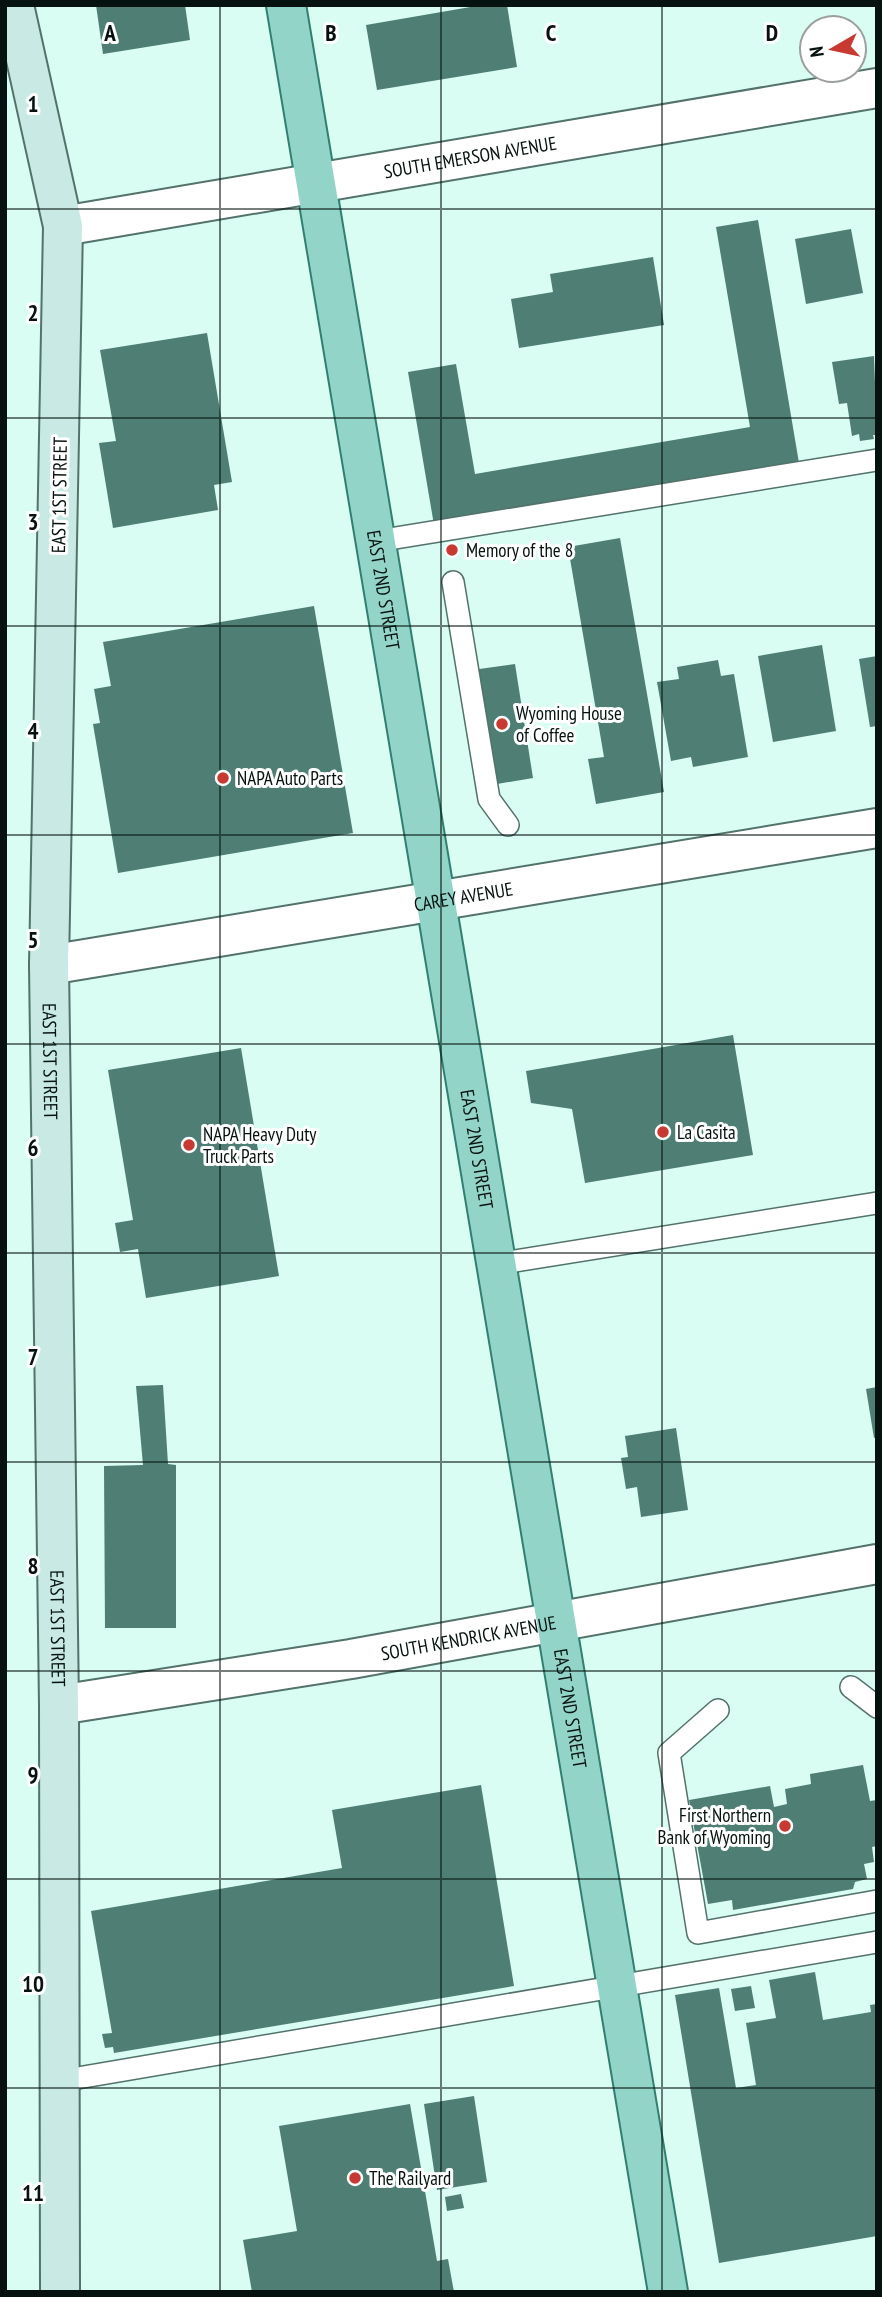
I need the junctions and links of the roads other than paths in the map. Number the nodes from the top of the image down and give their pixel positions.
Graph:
1 (14, 5) edge
2 (286, 5) edge
3 (877, 88) edge
4 (315, 181) junction
5 (63, 226) junction
6 (877, 460) edge
7 (377, 541) junction
8 (453, 582) dead end
9 (508, 825) dead end
10 (877, 828) edge
11 (435, 900) junction
12 (49, 965) junction
13 (877, 1203) edge
14 (496, 1264) junction
15 (877, 1564) edge
16 (556, 1621) junction
17 (851, 1687) dead end
18 (59, 1704) junction
19 (877, 1707) edge
20 (718, 1710) dead end
21 (877, 1901) edge
22 (877, 1942) edge
23 (616, 1987) junction
24 (60, 2081) junction
25 (60, 2292) edge
26 (668, 2292) edge

1 - 5 street, EAST 1ST STREET
2 - 4 main road, EAST 2ND STREET
3 - 4 street, SOUTH EMERSON AVENUE
4 - 5 street, SOUTH EMERSON AVENUE
4 - 7 main road, EAST 2ND STREET
5 - 12 street, EAST 1ST STREET
6 - 7 lane
7 - 11 main road, EAST 2ND STREET
8 - 9 lane
10 - 11 street, CAREY AVENUE
11 - 12 street, CAREY AVENUE
11 - 14 main road, EAST 2ND STREET
12 - 18 street, EAST 1ST STREET
13 - 14 lane
14 - 16 main road, EAST 2ND STREET
15 - 16 street, SOUTH KENDRICK AVENUE
16 - 18 street, SOUTH KENDRICK AVENUE
16 - 23 main road, EAST 2ND STREET
17 - 19 lane
18 - 24 street, EAST 1ST STREET
20 - 21 lane
22 - 23 lane
23 - 24 lane
23 - 26 main road, EAST 2ND STREET
24 - 25 street, EAST 1ST STREET

